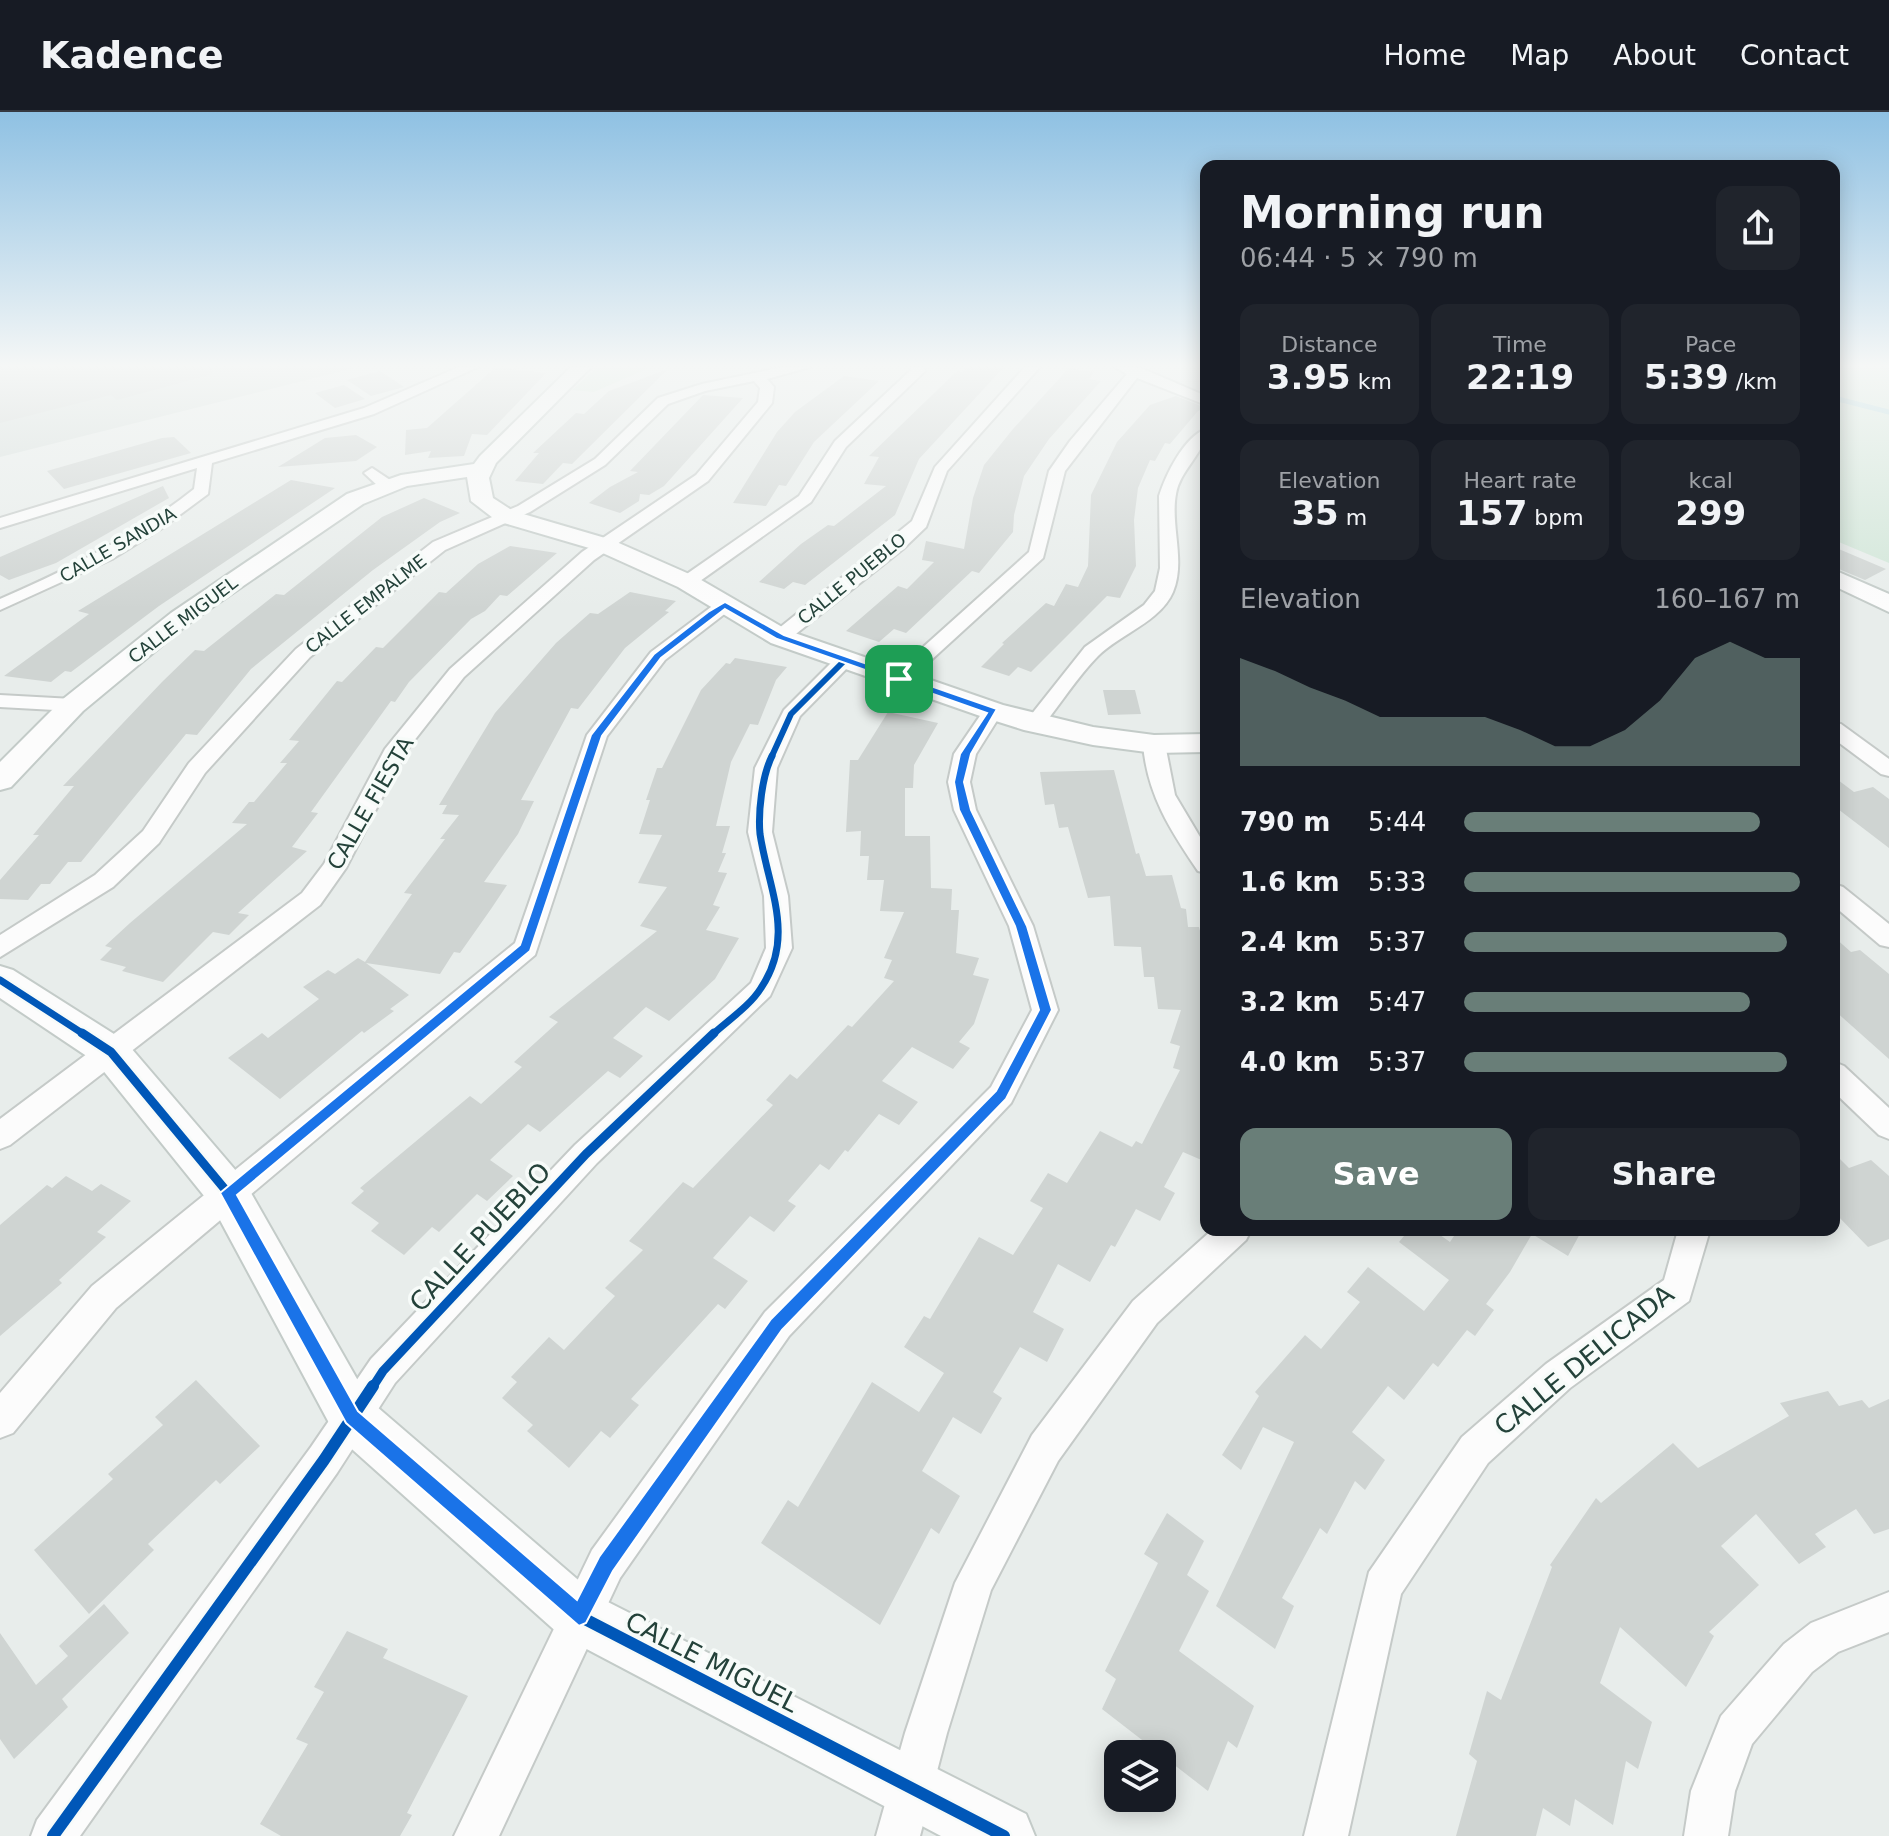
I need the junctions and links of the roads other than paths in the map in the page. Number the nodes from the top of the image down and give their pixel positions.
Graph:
1 (247, 447) edge
2 (500, 447) edge
3 (615, 447) edge
4 (729, 447) edge
5 (838, 447) edge
6 (959, 447) edge
7 (1073, 447) edge
8 (1193, 447) edge
9 (205, 460) junction
10 (482, 470) junction
11 (505, 516) junction
12 (0, 523) edge
13 (604, 545) junction
14 (1840, 580) edge
15 (687, 582) junction
16 (1889, 604) edge
17 (1, 605) edge
18 (725, 605) junction
19 (780, 637) junction
20 (844, 661) junction
21 (899, 679) junction
22 (0, 701) edge
23 (73, 705) junction
24 (993, 711) junction
25 (1034, 724) junction
26 (1840, 733) edge
27 (1200, 743) edge
28 (1154, 744) junction
29 (1889, 769) edge
30 (0, 780) edge
31 (1200, 856) edge
32 (1840, 898) edge
33 (1889, 938) edge
34 (0, 947) edge
35 (0, 980) edge
36 (111, 1052) junction
37 (1840, 1080) edge
38 (1889, 1126) edge
39 (0, 1136) edge
40 (228, 1193) junction
41 (1228, 1236) edge
42 (1692, 1236) edge
43 (352, 1417) junction
44 (0, 1420) edge
45 (1889, 1612) edge
46 (579, 1616) junction
47 (912, 1787) junction
48 (53, 1836) edge
49 (476, 1836) edge
50 (898, 1836) edge
51 (1004, 1836) edge
52 (1326, 1836) edge
53 (1706, 1836) edge

1 - 9 street
2 - 10 street
3 - 11 street, CALLE EMPALME
4 - 13 street, CALLE FIESTA
5 - 15 street
6 - 19 street, CALLE PUEBLO
7 - 21 street
8 - 25 street
9 - 12 street
9 - 17 street, CALLE SANDIA
10 - 11 street
10 - 23 street, CALLE MIGUEL
11 - 13 street
11 - 34 street, CALLE EMPALME
13 - 15 street
13 - 36 street, CALLE FIESTA
14 - 16 street
15 - 18 street
18 - 19 street
18 - 40 street
19 - 20 street
20 - 21 street
20 - 43 street, CALLE PUEBLO
21 - 24 street
22 - 23 street
23 - 30 street, CALLE MIGUEL
24 - 25 street
24 - 46 street
25 - 28 street
26 - 29 street
27 - 28 street
28 - 31 street
32 - 33 street
35 - 36 street, CALLE MIGUEL
36 - 39 street, CALLE FIESTA
36 - 40 street, CALLE MIGUEL
37 - 38 street
40 - 43 street, CALLE MIGUEL
40 - 44 street
41 - 47 street
42 - 52 street, CALLE DELICADA
43 - 46 street, CALLE MIGUEL
43 - 48 street, CALLE PUEBLO
45 - 53 street
46 - 47 street, CALLE MIGUEL
46 - 49 street
47 - 50 street
47 - 51 street, CALLE MIGUEL

